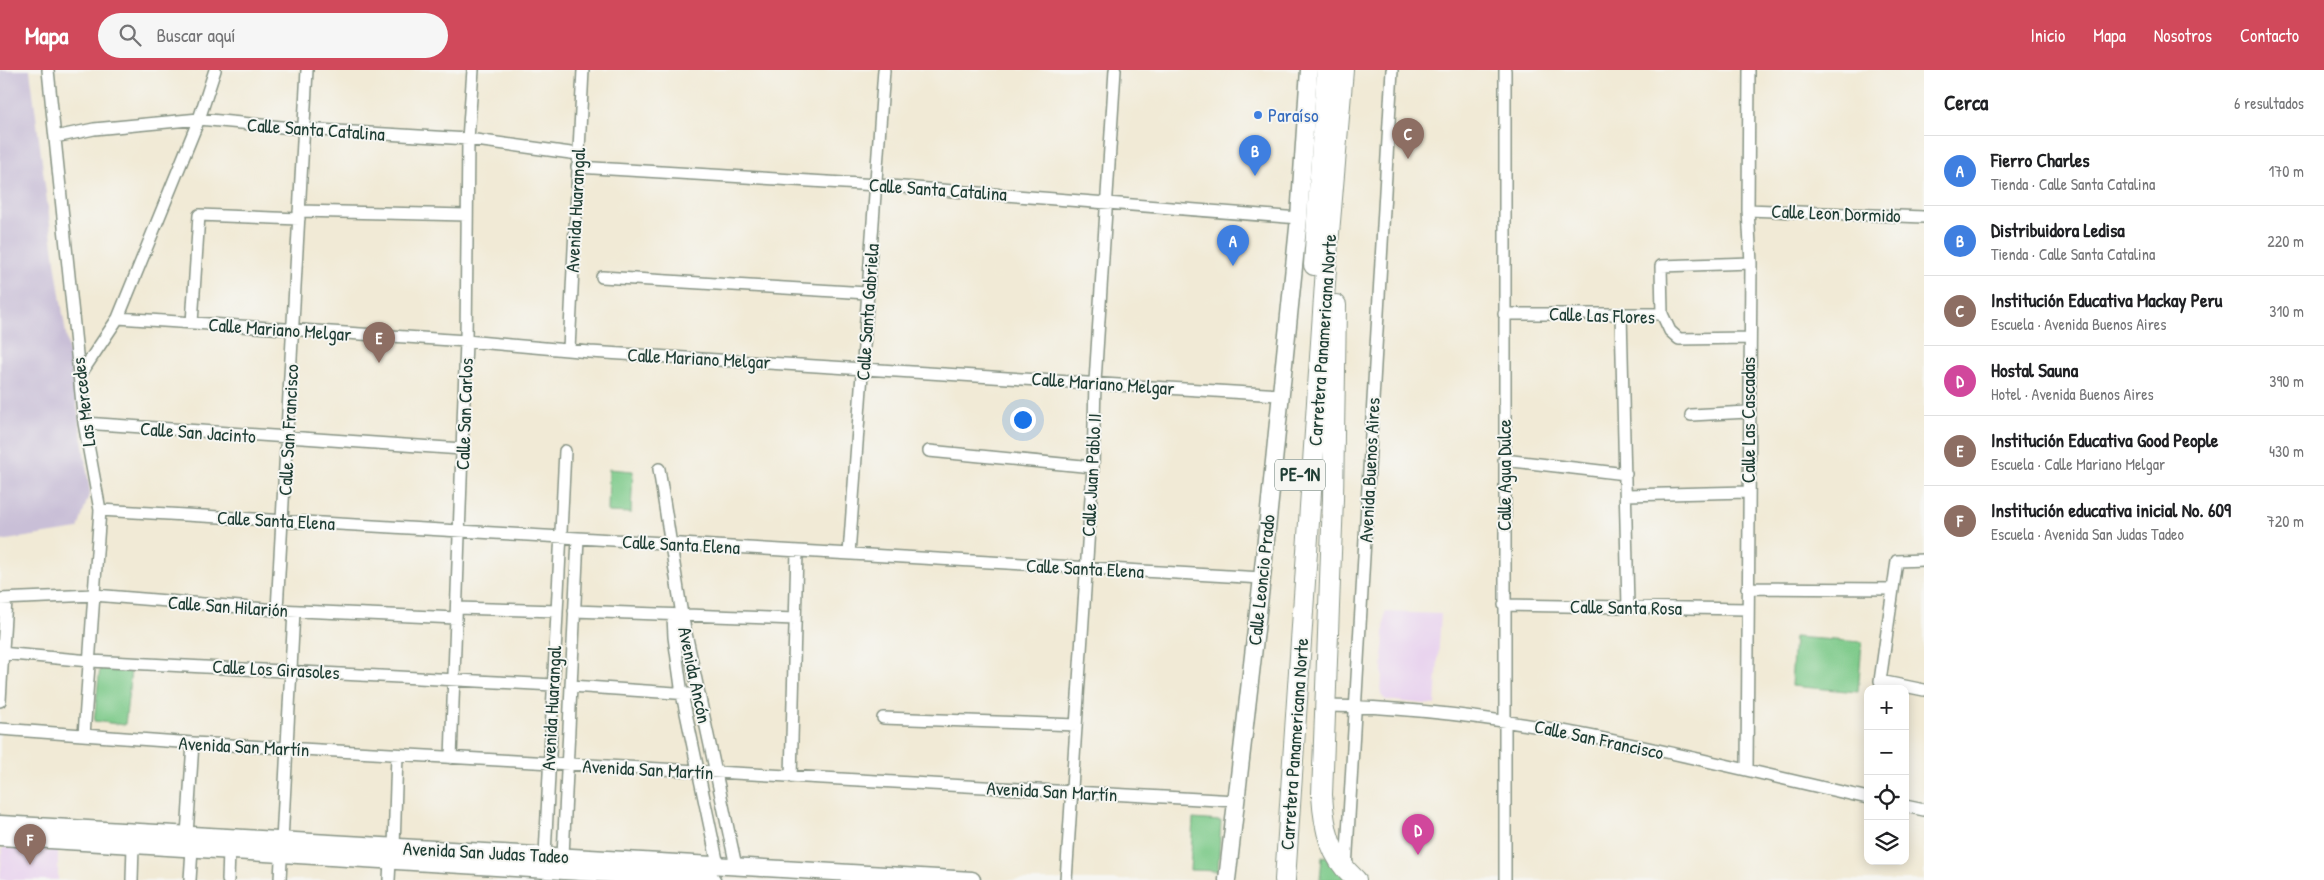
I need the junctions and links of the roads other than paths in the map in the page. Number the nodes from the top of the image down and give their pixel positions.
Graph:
1 (48, 70) edge
2 (215, 70) edge
3 (307, 70) edge
4 (473, 70) edge
5 (583, 70) edge
6 (884, 70) edge
7 (1114, 70) edge
8 (1309, 70) edge
9 (1326, 70) edge
10 (1343, 70) edge
11 (1392, 70) edge
12 (1505, 70) edge
13 (1749, 70) edge
14 (199, 120) junction
15 (303, 129) junction
16 (55, 137) junction
17 (468, 139) junction
18 (578, 154) junction
19 (577, 167) junction
20 (877, 185) junction
21 (1105, 201) junction
22 (1748, 210) junction
23 (299, 215) junction
24 (467, 215) junction
25 (1924, 217) edge
26 (1298, 218) junction
27 (1331, 225) junction
28 (1751, 263) junction
29 (602, 277) dead end
30 (868, 293) junction
31 (1504, 314) junction
32 (1621, 314) junction
33 (1662, 314) junction
34 (118, 318) junction
35 (192, 323) junction
36 (294, 330) junction
37 (1748, 338) junction
38 (466, 341) junction
39 (569, 349) junction
40 (862, 367) junction
41 (80, 375) junction
42 (1094, 382) junction
43 (1280, 395) junction
44 (1748, 412) junction
45 (1691, 415) dead end
46 (84, 423) junction
47 (287, 438) junction
48 (462, 449) junction
49 (565, 451) dead end
50 (929, 451) dead end
51 (1504, 460) junction
52 (1093, 467) junction
53 (659, 469) dead end
54 (1626, 474) junction
55 (1748, 492) junction
56 (1626, 495) junction
57 (100, 510) junction
58 (283, 520) junction
59 (459, 531) junction
60 (560, 537) junction
61 (578, 538) junction
62 (670, 543) junction
63 (797, 551) junction
64 (849, 554) junction
65 (1924, 560) edge
66 (1086, 568) junction
67 (1262, 578) junction
68 (1747, 588) junction
69 (1893, 589) junction
70 (94, 595) junction
71 (3, 599) edge
72 (1504, 605) junction
73 (1628, 607) junction
74 (1747, 609) junction
75 (278, 610) junction
76 (294, 611) junction
77 (556, 611) junction
78 (574, 612) junction
79 (456, 613) junction
80 (677, 615) junction
81 (795, 619) junction
82 (2, 653) edge
83 (90, 661) junction
84 (290, 670) junction
85 (454, 679) junction
86 (552, 685) junction
87 (571, 686) junction
88 (1924, 690) edge
89 (682, 694) junction
90 (699, 695) junction
91 (0, 701) edge
92 (1326, 706) junction
93 (1355, 707) junction
94 (883, 718) dead end
95 (1505, 720) junction
96 (1076, 725) junction
97 (0, 729) edge
98 (84, 735) junction
99 (194, 743) junction
100 (286, 748) junction
101 (397, 754) junction
102 (451, 758) junction
103 (548, 763) junction
104 (568, 764) junction
105 (1746, 770) junction
106 (699, 771) junction
107 (715, 772) junction
108 (791, 777) junction
109 (1072, 792) junction
110 (1864, 797) edge
111 (1236, 801) junction
112 (1909, 807) edge
113 (1924, 810) edge
114 (0, 824) edge
115 (0, 837) edge
116 (189, 842) junction
117 (133, 845) junction
118 (281, 847) junction
119 (228, 851) junction
120 (392, 854) junction
121 (544, 868) edge
122 (563, 869) edge
123 (737, 873) edge
124 (717, 875) edge
125 (1351, 875) edge
126 (132, 880) edge
127 (190, 880) edge
128 (228, 880) edge
129 (280, 880) edge
130 (389, 880) edge
131 (972, 880) edge
132 (1066, 880) edge
133 (1227, 880) edge
134 (1271, 880) edge
135 (1285, 880) edge
136 (1505, 880) edge

1 - 16 street, Las Mercedes
2 - 14 street
3 - 15 street, Calle San Francisco
4 - 17 street, Calle San Carlos
5 - 18 street, Avenida Huarangal
6 - 20 street, Calle Santa Gabriela
7 - 21 street, Calle Juan Pablo II
8 - 26 street, Calle Leoncio Prado
9 - 134 highway, Carretera Panamericana Norte / PE-1N
10 - 27 highway, Carretera Panamericana Norte / PE-1N
11 - 93 street, Avenida Buenos Aires
12 - 31 street, Calle Agua Dulce
13 - 22 street, Calle Las Cascadas
14 - 15 street, Calle Santa Catalina
14 - 16 street, Calle Santa Catalina
14 - 34 street
15 - 17 street, Calle Santa Catalina
15 - 23 street, Calle San Francisco
16 - 41 street, Las Mercedes
17 - 18 street, Calle Santa Catalina
17 - 24 street, Calle San Carlos
18 - 19 street, Avenida Huarangal
19 - 20 street, Calle Santa Catalina
19 - 39 street, Avenida Huarangal
20 - 21 street, Calle Santa Catalina
20 - 30 street, Calle Santa Gabriela
21 - 26 street, Calle Santa Catalina
21 - 42 street, Calle Juan Pablo II
22 - 25 street, Calle Leon Dormido
22 - 28 street, Calle Las Cascadas
23 - 24 street
23 - 35 street
23 - 36 street, Calle San Francisco
24 - 38 street, Calle San Carlos
26 - 43 street, Calle Leoncio Prado
27 - 92 highway
27 - 135 highway, Carretera Panamericana Norte / PE-1N
28 - 33 street
28 - 37 street, Calle Las Cascadas
29 - 30 street
30 - 40 street, Calle Santa Gabriela
31 - 32 street, Calle Las Flores
31 - 51 street, Calle Agua Dulce
32 - 33 street, Calle Las Flores
32 - 54 street
33 - 37 street, Calle Las Flores
34 - 35 street, Calle Mariano Melgar
34 - 41 street
35 - 36 street, Calle Mariano Melgar
36 - 38 street, Calle Mariano Melgar
36 - 47 street, Calle San Francisco
37 - 44 street, Calle Las Cascadas
38 - 39 street, Calle Mariano Melgar
38 - 48 street, Calle San Carlos
39 - 40 street, Calle Mariano Melgar
40 - 42 street, Calle Mariano Melgar
40 - 64 street, Calle Santa Gabriela
41 - 46 street, Las Mercedes
42 - 43 street, Calle Mariano Melgar
42 - 52 street, Calle Juan Pablo II
43 - 67 street, Calle Leoncio Prado
44 - 45 street
44 - 55 street, Calle Las Cascadas
46 - 47 street, Calle San Jacinto
46 - 57 street, Las Mercedes
47 - 48 street, Calle San Jacinto
47 - 58 street, Calle San Francisco
48 - 59 street, Calle San Carlos
49 - 60 street, Avenida Huarangal
50 - 52 street
51 - 54 street
51 - 72 street, Calle Agua Dulce
52 - 66 street, Calle Juan Pablo II
53 - 62 street, Avenida Ancón
54 - 56 street
55 - 56 street
55 - 68 street, Calle Las Cascadas
56 - 73 street
57 - 58 street, Calle Santa Elena
57 - 70 street, Las Mercedes
58 - 59 street, Calle Santa Elena
58 - 75 street, Calle San Francisco
59 - 60 street, Calle Santa Elena
59 - 79 street, Calle San Carlos
60 - 61 street, Calle Santa Elena
60 - 77 street, Avenida Huarangal
61 - 62 street, Calle Santa Elena
61 - 78 street, Avenida Huarangal
62 - 63 street, Calle Santa Elena
62 - 80 street, Avenida Ancón
63 - 64 street, Calle Santa Elena
63 - 81 street
64 - 66 street, Calle Santa Elena
65 - 69 street
66 - 67 street, Calle Santa Elena
66 - 96 street, Calle Juan Pablo II
67 - 111 street, Calle Leoncio Prado
68 - 69 street
68 - 74 street, Calle Las Cascadas
69 - 88 street
70 - 71 street, Calle San Hilarión
70 - 75 street, Calle San Hilarión
70 - 83 street, Las Mercedes
71 - 82 street
72 - 73 street, Calle Santa Rosa
72 - 95 street, Calle Agua Dulce
73 - 74 street, Calle Santa Rosa
74 - 105 street, Calle Las Cascadas
75 - 76 street, Calle San Hilarión
76 - 79 street, Calle San Hilarión
76 - 84 street
77 - 79 street, Calle San Hilarión
77 - 86 street, Avenida Huarangal
78 - 80 street
78 - 87 street, Avenida Huarangal
79 - 85 street, Calle San Carlos
80 - 81 street
80 - 89 street, Avenida Ancón
80 - 90 street, Avenida Ancón
81 - 108 street
82 - 83 street, Calle Los Girasoles
82 - 91 street
83 - 84 street, Calle Los Girasoles
83 - 98 street, Las Mercedes
84 - 85 street, Calle Los Girasoles
84 - 100 street
85 - 86 street, Calle Los Girasoles
85 - 102 street, Calle San Carlos
86 - 103 street, Avenida Huarangal
87 - 89 street
87 - 104 street, Avenida Huarangal
89 - 90 street
89 - 106 street, Avenida Ancón
90 - 107 street, Avenida Ancón
92 - 93 street, Calle San Francisco
92 - 125 highway
93 - 95 street, Calle San Francisco
93 - 125 street, Avenida Buenos Aires
94 - 96 street
95 - 105 street, Calle San Francisco
95 - 136 street, Calle Agua Dulce
96 - 109 street, Calle Juan Pablo II
97 - 98 street, Avenida San Martín
98 - 99 street, Avenida San Martín
99 - 100 street, Avenida San Martín
99 - 116 street
100 - 101 street, Avenida San Martín
100 - 118 street
101 - 102 street, Avenida San Martín
101 - 120 street
102 - 103 street, Avenida San Martín
103 - 104 street, Avenida San Martín
103 - 121 street, Avenida Huarangal
104 - 106 street, Avenida San Martín
104 - 122 street, Avenida Huarangal
105 - 110 street, Calle San Francisco
106 - 107 street, Avenida San Martín
106 - 124 street, Avenida Ancón
107 - 108 street, Avenida San Martín
107 - 123 street, Avenida Ancón
108 - 109 street, Avenida San Martín
109 - 111 street, Avenida San Martín
109 - 132 street, Calle Juan Pablo II
111 - 133 street, Calle Leoncio Prado
112 - 113 street
114 - 116 street, Avenida San Judas Tadeo
115 - 117 street, Avenida San Judas Tadeo
116 - 117 street, Avenida San Judas Tadeo
116 - 118 street, Avenida San Judas Tadeo
116 - 119 street, Avenida San Judas Tadeo
116 - 127 street
117 - 126 street
118 - 119 street, Avenida San Judas Tadeo
118 - 120 street, Avenida San Judas Tadeo
118 - 129 street
119 - 128 street
120 - 121 street, Avenida San Judas Tadeo
120 - 130 street
121 - 122 street, Avenida San Judas Tadeo
122 - 124 street, Avenida San Judas Tadeo
123 - 124 street, Avenida San Judas Tadeo
123 - 131 street, Avenida San Judas Tadeo

